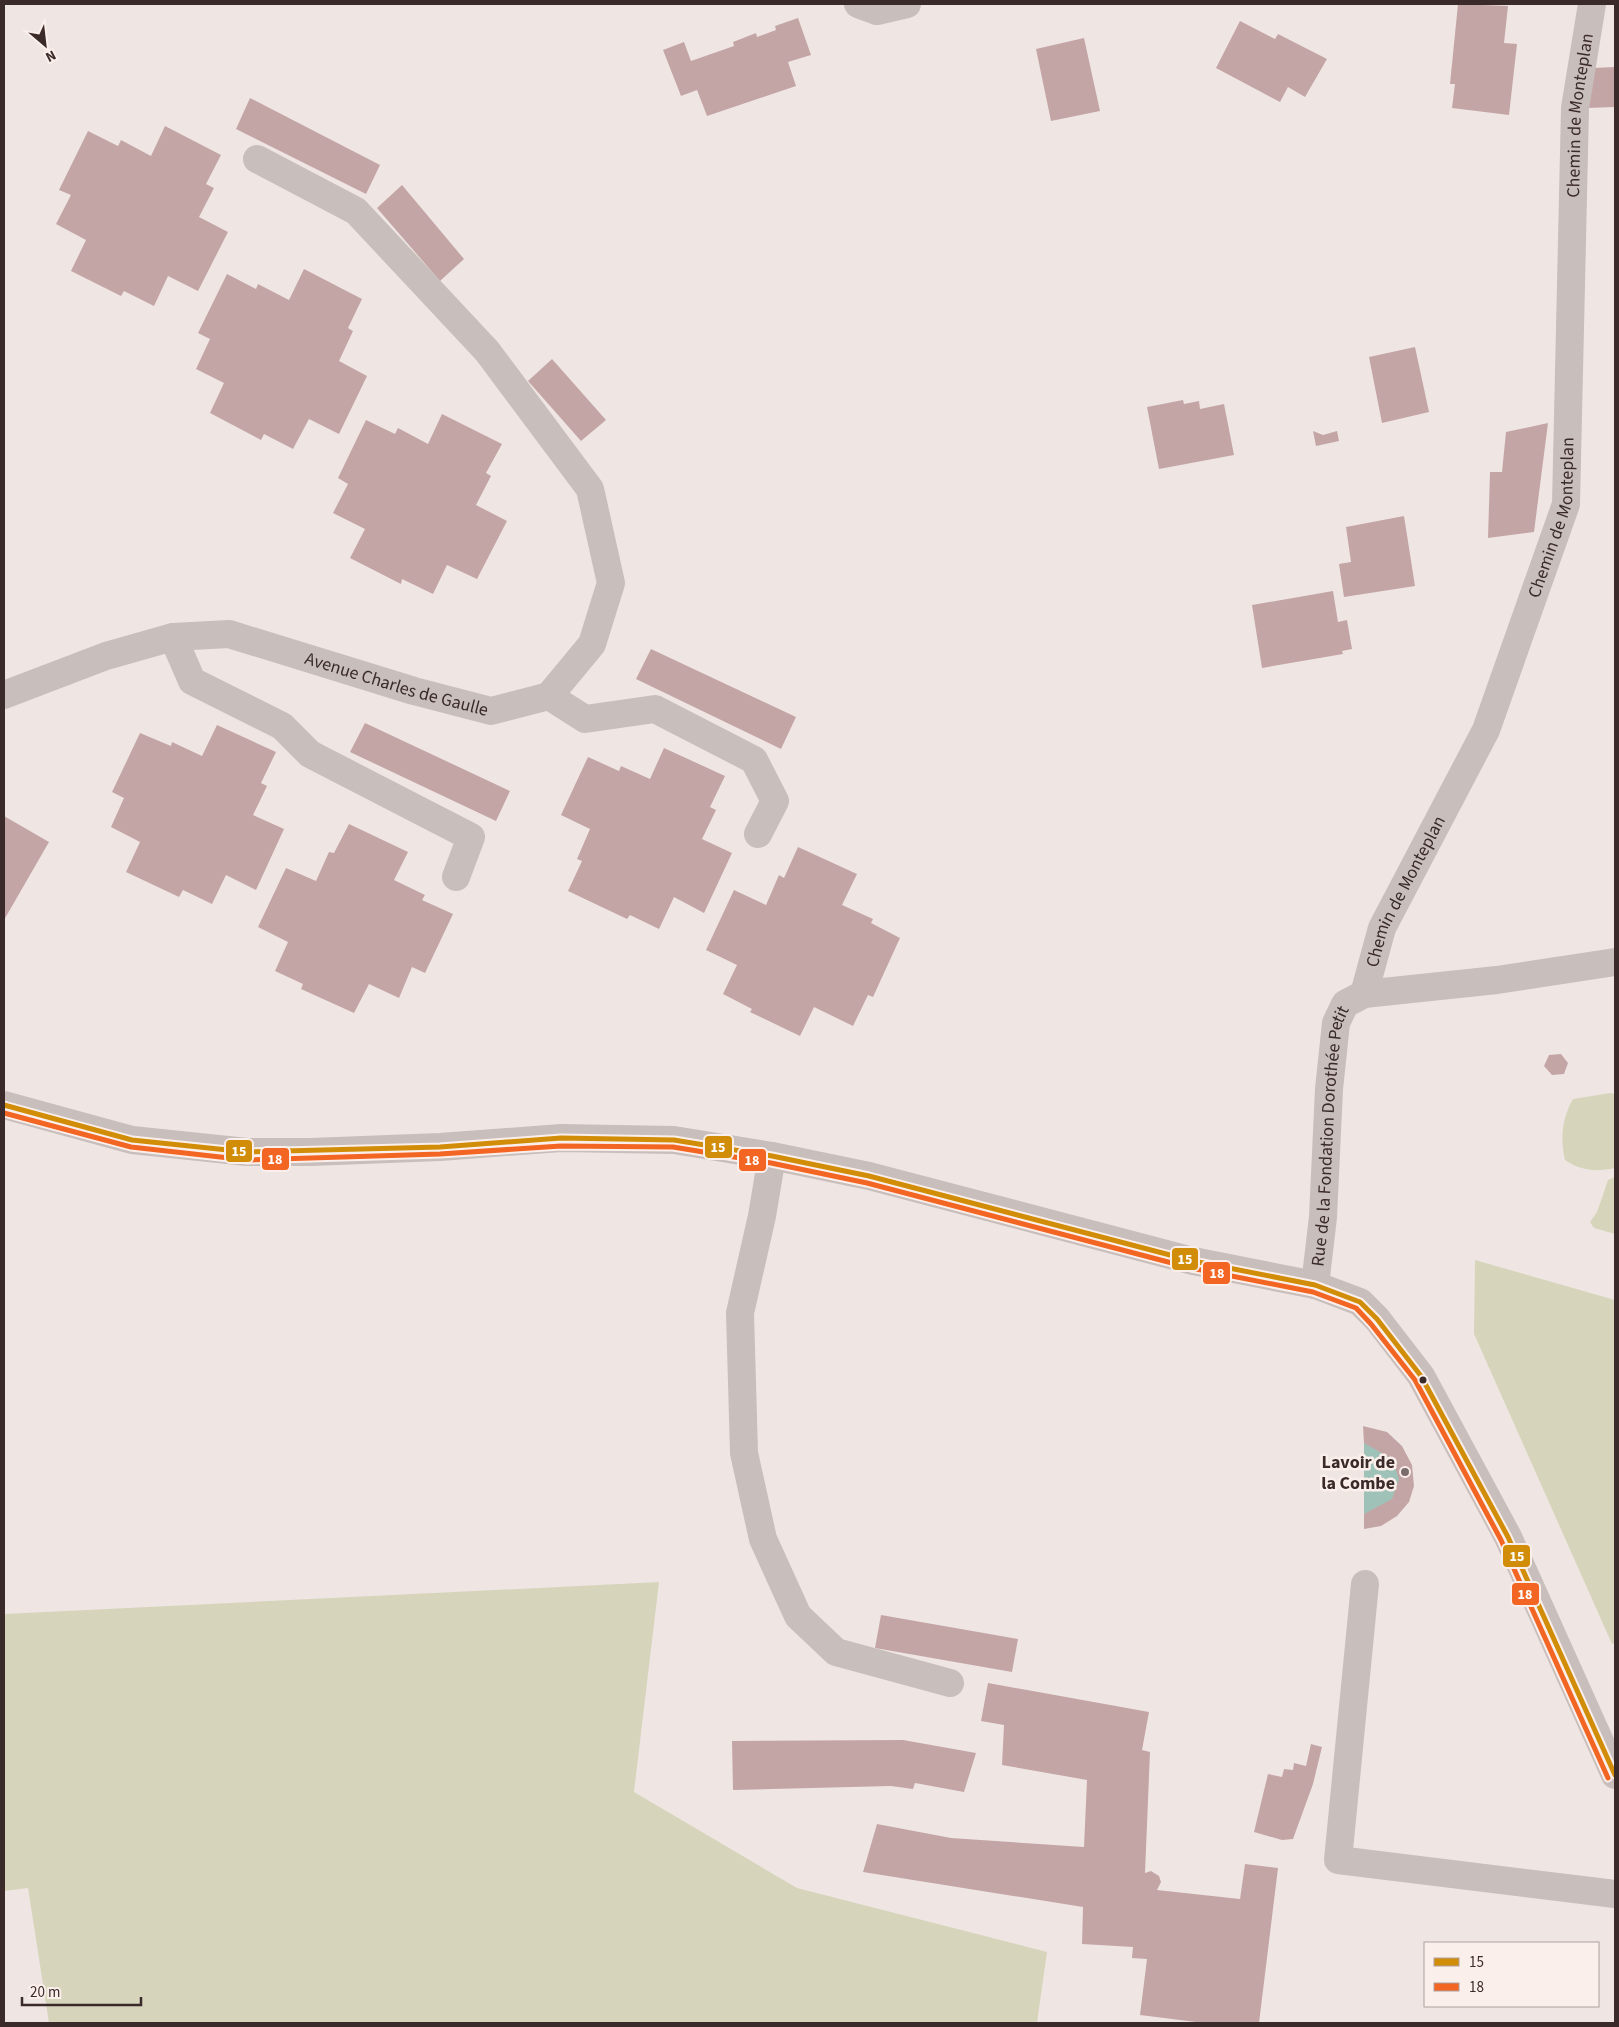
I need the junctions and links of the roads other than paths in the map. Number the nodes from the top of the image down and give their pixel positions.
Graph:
1 (858, 4) edge
2 (907, 4) edge
3 (1592, 4) edge
4 (257, 160) dead end
5 (172, 637) junction
6 (4, 695) edge
7 (549, 696) junction
8 (758, 834) dead end
9 (456, 877) dead end
10 (1615, 962) edge
11 (1364, 994) junction
12 (4, 1105) edge
13 (772, 1156) junction
14 (1315, 1285) junction
15 (1365, 1584) dead end
16 (950, 1683) dead end
17 (1615, 1775) edge
18 (1615, 1894) edge

1 - 2 street
3 - 11 street, Chemin de Monteplan
4 - 7 street
5 - 6 street, Avenue Charles de Gaulle
5 - 7 street, Avenue Charles de Gaulle
5 - 9 street
7 - 8 street
10 - 11 street, Rue de la Fondation Dorothée Petit
11 - 14 street, Rue de la Fondation Dorothée Petit
12 - 13 street
13 - 14 street
13 - 16 street
14 - 17 street, Rue de la Fondation Dorothée Petit
15 - 18 street

